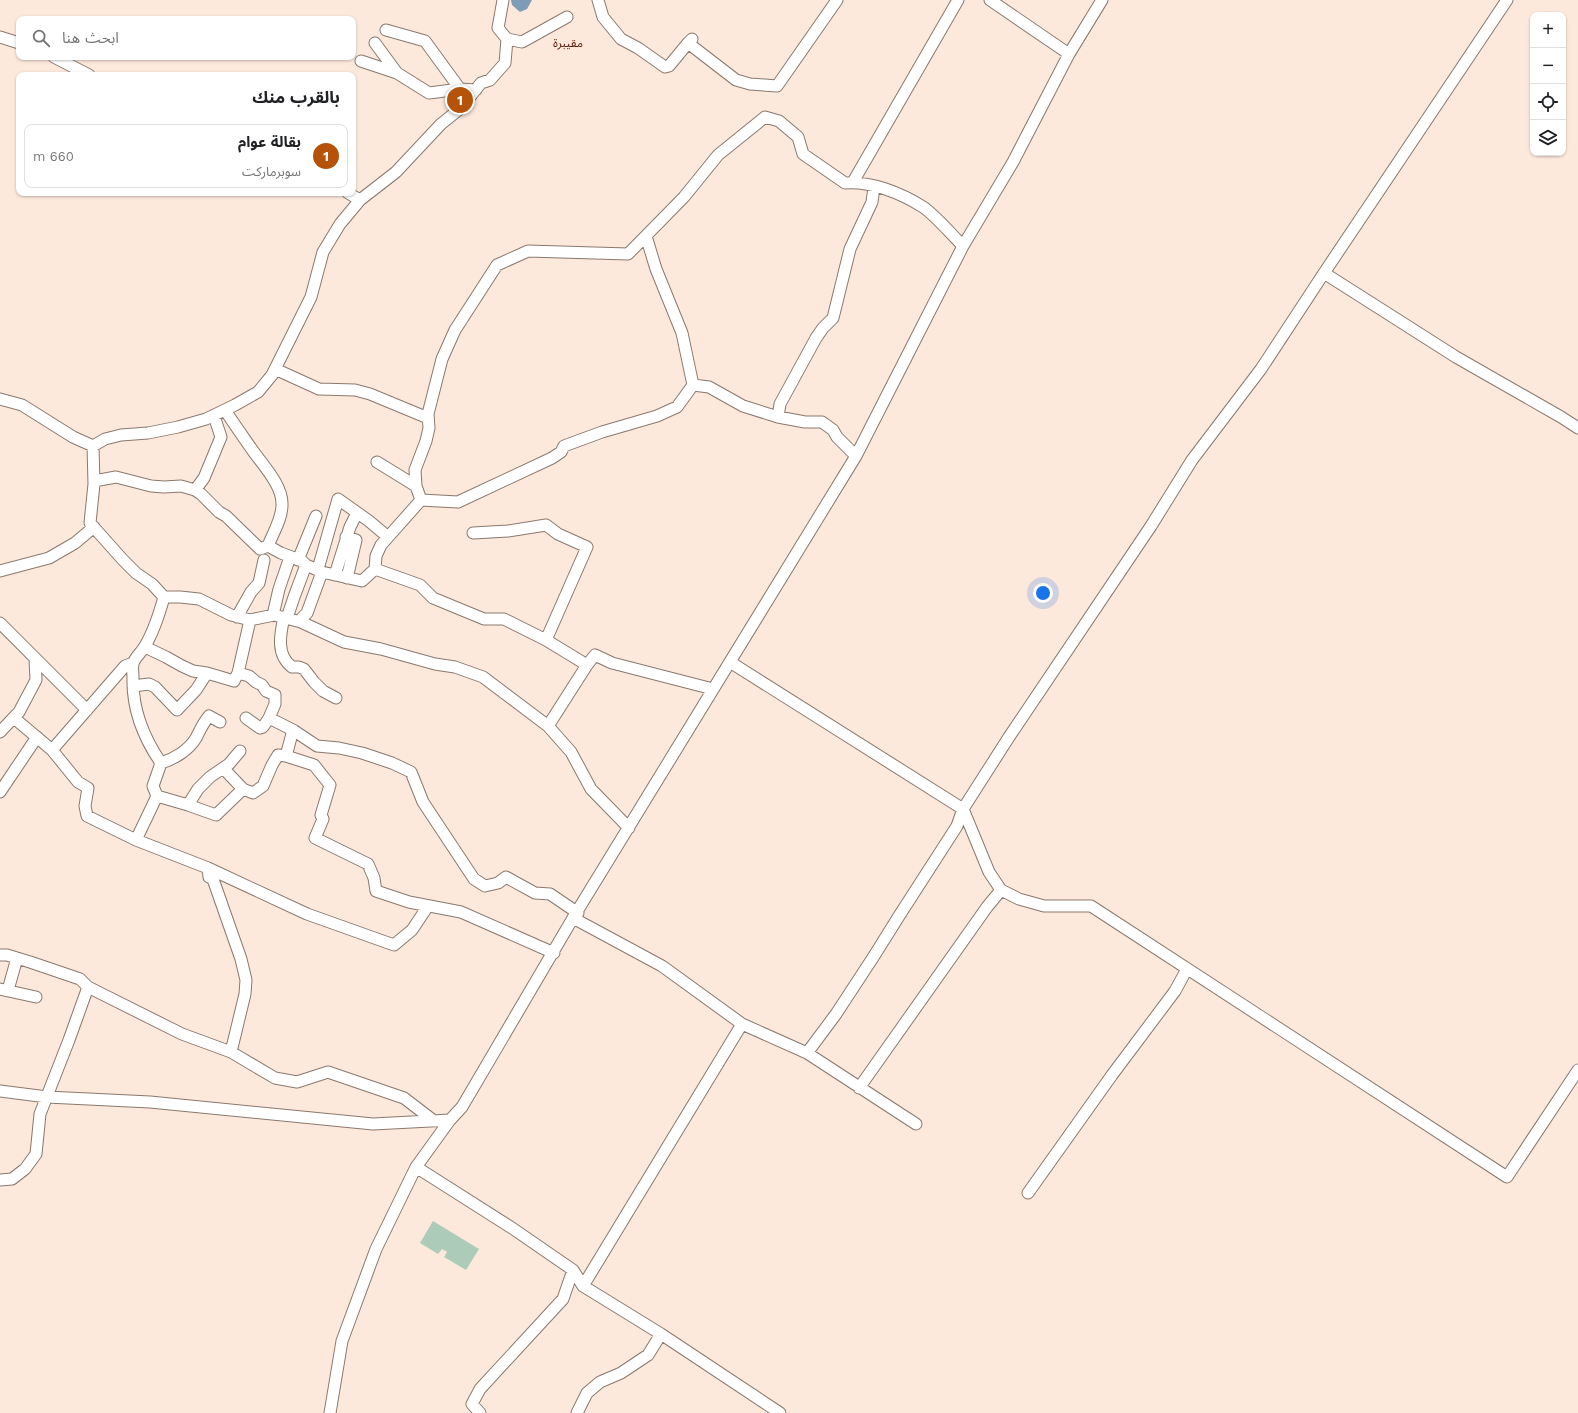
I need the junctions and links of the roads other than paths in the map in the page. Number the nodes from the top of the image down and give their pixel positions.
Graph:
1 (503, 0) edge
2 (598, 0) edge
3 (837, 0) edge
4 (958, 0) edge
5 (990, 0) edge
6 (1102, 0) edge
7 (1507, 0) edge
8 (567, 17) dead end
9 (386, 30) dead end
10 (0, 37) edge
11 (507, 39) junction
12 (16, 42) edge
13 (375, 43) dead end
14 (1069, 54) junction
15 (60, 60) edge
16 (361, 61) dead end
17 (83, 72) edge
18 (397, 73) junction
19 (460, 89) junction
20 (476, 90) junction
21 (853, 182) junction
22 (874, 187) junction
23 (353, 196) edge
24 (360, 200) junction
25 (646, 236) junction
26 (963, 246) junction
27 (1324, 273) junction
28 (275, 369) junction
29 (693, 385) junction
30 (0, 399) edge
31 (225, 410) junction
32 (214, 416) junction
33 (778, 417) junction
34 (428, 418) junction
35 (1578, 428) edge
36 (93, 446) junction
37 (856, 456) junction
38 (377, 462) dead end
39 (94, 481) junction
40 (416, 486) junction
41 (195, 490) junction
42 (421, 500) junction
43 (357, 513) junction
44 (316, 516) dead end
45 (94, 527) junction
46 (473, 533) dead end
47 (346, 537) junction
48 (388, 537) junction
49 (268, 546) junction
50 (264, 560) dead end
51 (298, 560) junction
52 (375, 569) junction
53 (320, 570) junction
54 (0, 571) edge
55 (335, 575) junction
56 (347, 578) junction
57 (164, 597) junction
58 (237, 616) junction
59 (281, 617) junction
60 (250, 620) junction
61 (301, 622) junction
62 (0, 623) edge
63 (546, 640) junction
64 (144, 647) junction
65 (35, 660) junction
66 (730, 662) junction
67 (133, 663) junction
68 (587, 664) junction
69 (207, 673) junction
70 (238, 673) junction
71 (133, 686) junction
72 (713, 689) junction
73 (336, 698) dead end
74 (87, 710) junction
75 (14, 718) junction
76 (246, 718) dead end
77 (269, 718) junction
78 (220, 722) dead end
79 (548, 726) junction
80 (292, 730) junction
81 (0, 732) edge
82 (37, 737) junction
83 (52, 750) junction
84 (240, 751) dead end
85 (286, 756) junction
86 (161, 763) junction
87 (223, 768) junction
88 (243, 789) junction
89 (0, 792) edge
90 (157, 796) junction
91 (188, 805) junction
92 (963, 808) junction
93 (629, 828) junction
94 (136, 840) junction
95 (208, 868) junction
96 (1001, 890) junction
97 (428, 906) junction
98 (576, 916) junction
99 (554, 953) junction
100 (0, 955) edge
101 (17, 958) junction
102 (1187, 969) junction
103 (88, 987) junction
104 (4, 989) edge
105 (36, 997) dead end
106 (742, 1024) junction
107 (231, 1052) junction
108 (807, 1053) junction
109 (1578, 1070) edge
110 (859, 1088) junction
111 (0, 1091) edge
112 (47, 1097) junction
113 (450, 1120) junction
114 (434, 1121) junction
115 (916, 1124) dead end
116 (416, 1167) junction
117 (0, 1180) edge
118 (1028, 1193) dead end
119 (573, 1270) junction
120 (583, 1286) junction
121 (660, 1334) junction
122 (330, 1413) edge
123 (480, 1413) edge
124 (578, 1413) edge
125 (780, 1413) edge

1 - 11 street
2 - 3 street
4 - 21 street
5 - 14 street
6 - 14 street
7 - 27 street
8 - 11 street
9 - 19 street
10 - 12 street
11 - 20 street
13 - 18 street
14 - 26 street
15 - 17 street
16 - 18 street
18 - 19 street
19 - 20 street
20 - 24 street
21 - 22 street
21 - 25 street
22 - 26 street
22 - 33 street
23 - 24 street
24 - 28 street
25 - 29 street
25 - 34 street
26 - 37 street
27 - 35 street
27 - 92 street
28 - 31 street
28 - 34 street
29 - 33 street
29 - 42 street
30 - 36 street
31 - 32 street
31 - 49 street
32 - 36 street
32 - 41 street
33 - 37 street
34 - 40 street
36 - 39 street
37 - 66 street
38 - 40 street
39 - 41 street
39 - 45 street
40 - 42 street
41 - 49 street
42 - 48 street
43 - 47 street
43 - 48 street
43 - 53 street
44 - 51 street
45 - 54 street
45 - 57 street
46 - 63 street
47 - 55 street
47 - 56 street
48 - 52 street
49 - 51 street
50 - 58 street
51 - 53 street
51 - 59 street
51 - 59 street
52 - 56 street
52 - 63 street
53 - 55 street
53 - 61 street
55 - 56 street
57 - 58 street
57 - 64 street
58 - 60 street
59 - 60 street
59 - 61 street
59 - 73 street
60 - 70 street
61 - 79 street
62 - 65 street
63 - 68 street
64 - 67 street
64 - 69 street
65 - 74 street
65 - 75 street
66 - 72 street
66 - 92 street
67 - 71 street
67 - 74 street
68 - 72 street
68 - 79 street
69 - 70 street
69 - 71 street
70 - 77 street
71 - 86 street
72 - 93 street
74 - 83 street
75 - 81 street
75 - 82 street
76 - 77 street
77 - 80 street
78 - 86 street
79 - 93 street
80 - 85 street
80 - 98 street
82 - 83 street
82 - 89 street
83 - 94 street
84 - 87 street
85 - 88 street
85 - 97 street
86 - 90 street
87 - 88 street
87 - 91 street
88 - 91 street
90 - 91 street
90 - 94 street
92 - 96 street
92 - 108 street
93 - 98 street
94 - 95 street
95 - 97 street
95 - 107 street
96 - 102 street
96 - 110 street
97 - 99 street
98 - 99 street
98 - 106 street
99 - 113 street
100 - 101 street
101 - 103 street
101 - 104 street
102 - 109 street
102 - 118 street
103 - 107 street
103 - 112 street
104 - 105 street
106 - 108 street
106 - 120 street
107 - 114 street
108 - 110 street
110 - 115 street
111 - 112 street
112 - 114 street
112 - 117 street
113 - 114 street
113 - 116 street
116 - 119 street
116 - 122 street
119 - 120 street
119 - 123 street
120 - 121 street
121 - 124 street
121 - 125 street

